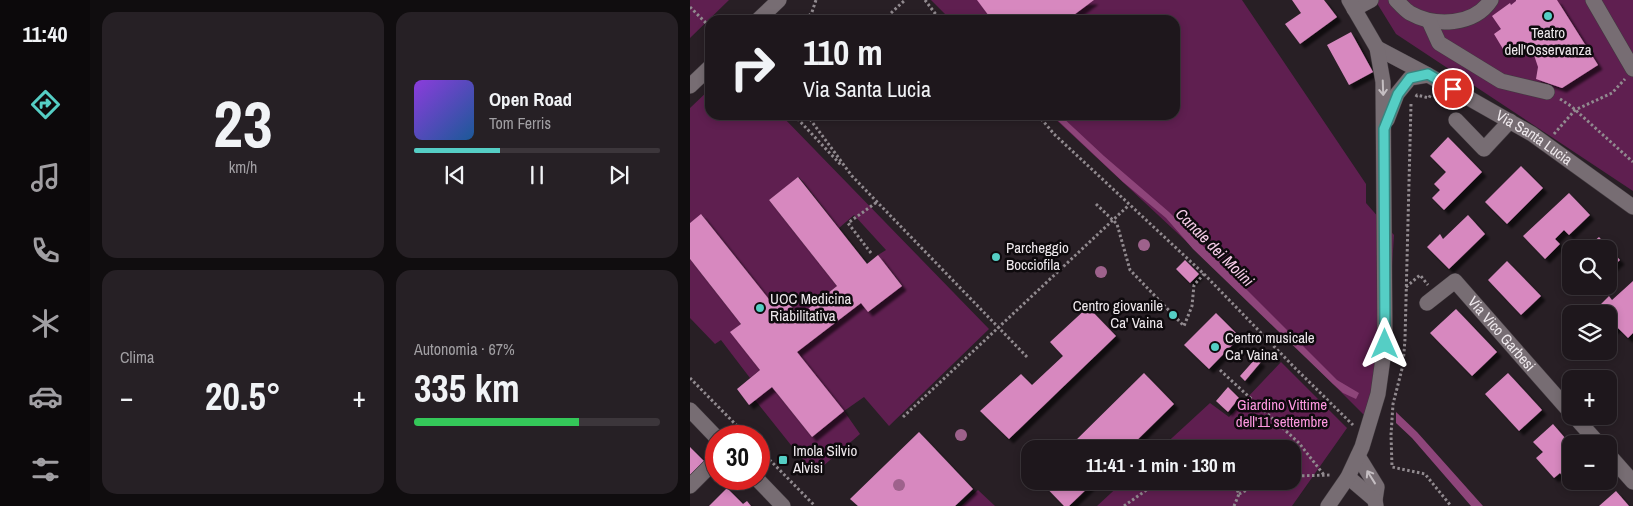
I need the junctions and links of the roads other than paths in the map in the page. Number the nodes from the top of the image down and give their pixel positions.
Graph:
1 (779, 0) edge
2 (1371, 0) edge
3 (1396, 0) edge
4 (1491, 0) edge
5 (1593, 0) edge
6 (1352, 4) edge
7 (763, 15) edge
8 (1429, 21) junction
9 (1377, 48) junction
10 (705, 72) edge
11 (1629, 74) edge
12 (1433, 78) junction
13 (690, 86) edge
14 (1547, 92) road end
15 (1456, 120) dead end
16 (1510, 121) junction
17 (1384, 129) junction
18 (1633, 207) edge
19 (1432, 299) road end
20 (1562, 403) edge
21 (690, 410) edge
22 (1582, 425) edge
23 (705, 426) edge
24 (1591, 435) edge
25 (1358, 456) junction
26 (1617, 464) edge
27 (705, 471) edge
28 (1342, 476) junction
29 (1633, 482) edge
30 (690, 486) edge
31 (768, 490) edge
32 (1376, 503) edge
33 (783, 506) edge
34 (1328, 506) edge

1 - 7 street
2 - 6 street
3 - 8 street
4 - 8 street
5 - 11 street
6 - 9 street
8 - 14 street
9 - 12 street, Via Santa Lucia
9 -> 17 street
10 - 13 street
12 - 16 street, Via Santa Lucia
12 - 17 street
15 - 16 street
16 - 18 street, Via Santa Lucia
17 - 25 street
19 - 20 street, Via Vico Garbesi
21 - 23 street
22 - 24 street
25 - 28 street
32 -> 25 street
26 - 29 street
27 - 30 street
28 - 32 street
28 - 34 street
31 - 33 street

